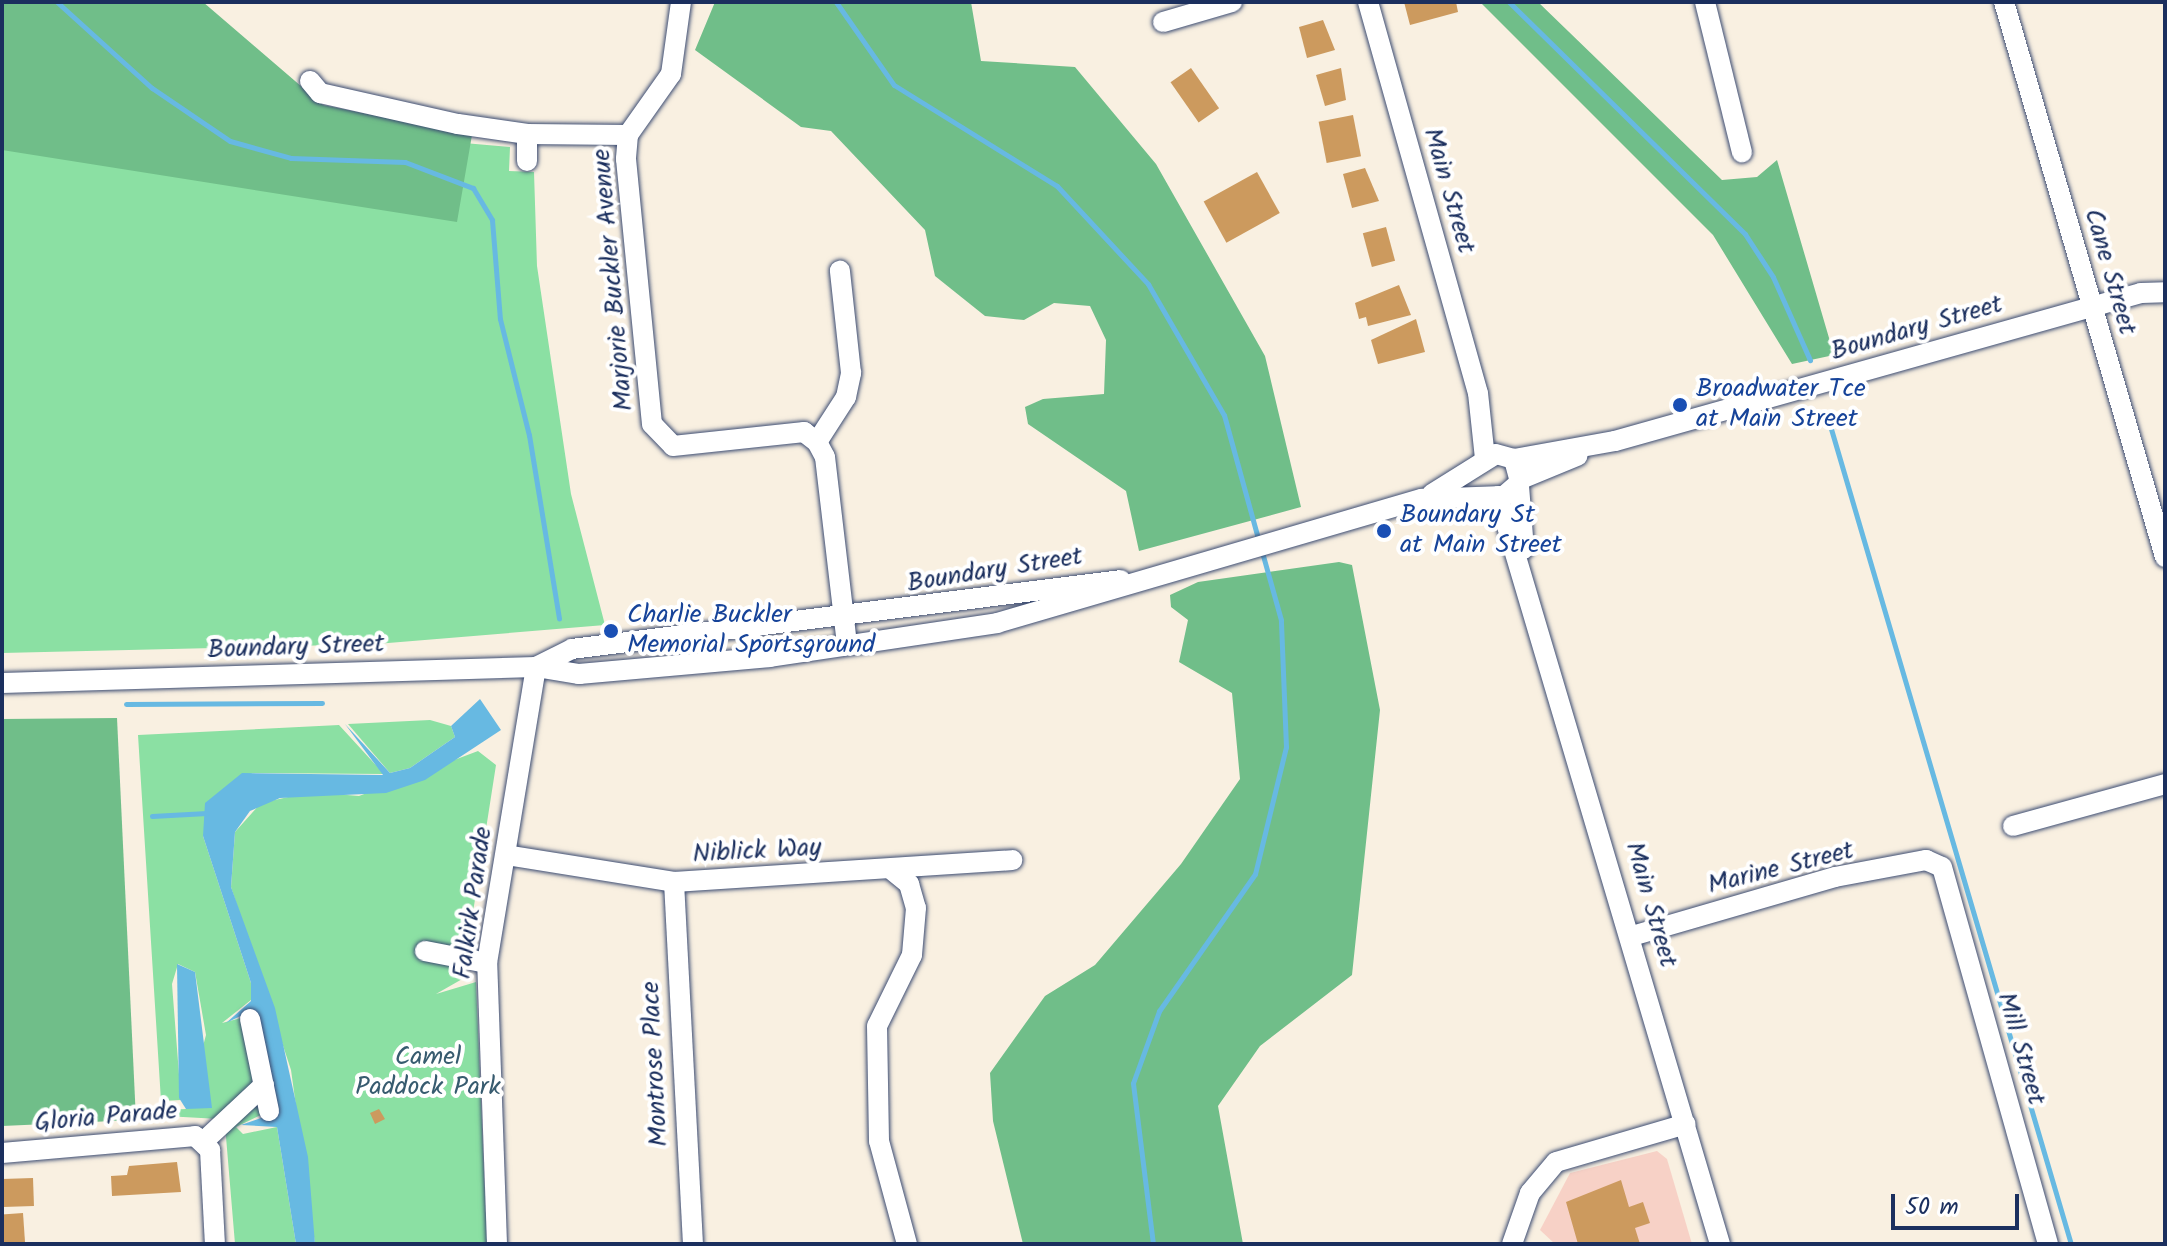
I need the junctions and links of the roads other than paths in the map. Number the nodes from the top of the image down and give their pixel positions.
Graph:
1 (681, 2) edge
2 (1232, 2) edge
3 (1368, 2) edge
4 (1705, 2) edge
5 (2004, 2) edge
6 (1163, 22) dead end
7 (310, 81) dead end
8 (527, 134) junction
9 (628, 135) junction
10 (1742, 153) dead end
11 (527, 161) dead end
12 (840, 271) dead end
13 (2165, 278) edge
14 (2165, 292) edge
15 (2141, 293) junction
16 (2091, 307) junction
17 (1478, 393) junction
18 (1615, 441) junction
19 (817, 442) junction
20 (1511, 457) junction
21 (1483, 463) junction
22 (1520, 482) junction
23 (1494, 495) junction
24 (1422, 499) junction
25 (2165, 557) edge
26 (1133, 580) junction
27 (1527, 581) junction
28 (843, 620) junction
29 (847, 644) junction
30 (536, 667) junction
31 (2, 671) edge
32 (58, 680) junction
33 (2, 683) edge
34 (2165, 784) edge
35 (2013, 826) dead end
36 (506, 855) junction
37 (1012, 860) dead end
38 (1942, 867) joint
39 (893, 871) junction
40 (674, 882) junction
41 (1632, 936) junction
42 (425, 951) dead end
43 (487, 963) junction
44 (250, 1019) dead end
45 (264, 1085) junction
46 (269, 1111) dead end
47 (1686, 1124) junction
48 (204, 1141) junction
49 (2, 1153) edge
50 (215, 1244) edge
51 (497, 1244) edge
52 (693, 1244) edge
53 (907, 1244) edge
54 (1512, 1244) edge
55 (1720, 1244) edge
56 (2048, 1244) edge

1 - 9 street, Marjorie Buckler Avenue
2 - 6 street
3 - 17 street, Main Street
4 - 10 street
5 - 16 street, Cane Street
7 - 8 street
8 - 9 street
8 - 11 street
9 - 19 street, Marjorie Buckler Avenue
12 - 19 street
13 - 15 street, Boundary Street
14 - 15 street, Boundary Street
15 - 16 street, Boundary Street
16 - 18 street, Boundary Street
16 - 25 street, Cane Street
17 - 20 street, Main Street
17 - 21 street, Main Street
18 - 20 street, Boundary Street
18 - 22 street, Boundary Street
19 - 28 street
20 - 21 street, Boundary Street
20 - 22 street
21 - 23 street
21 - 24 street, Boundary Street
22 - 23 street, Boundary Street
22 - 27 street, Main Street
23 - 24 street, Boundary Street
23 - 27 street, Main Street
24 - 26 street, Boundary Street
26 - 28 street, Boundary Street
26 - 29 street, Boundary Street
27 - 41 street, Main Street
28 - 29 street
28 - 30 street, Boundary Street
29 - 30 street, Boundary Street
30 - 32 street, Boundary Street
30 - 36 street, Falkirk Parade
31 - 32 street, Boundary Street
32 - 33 street, Boundary Street
34 - 35 street
36 - 40 street, Niblick Way
36 - 43 street, Falkirk Parade
37 - 39 street, Niblick Way
38 - 41 street, Marine Street
38 - 56 street, Mill Street
39 - 40 street, Niblick Way
39 - 53 street
40 - 52 street, Montrose Place
41 - 47 street, Main Street
42 - 43 street
43 - 51 street, Falkirk Parade
44 - 45 street
45 - 46 street
45 - 48 street
47 - 54 street
47 - 55 street, Main Street
48 - 49 street, Gloria Parade
48 - 50 street, Gloria Parade

